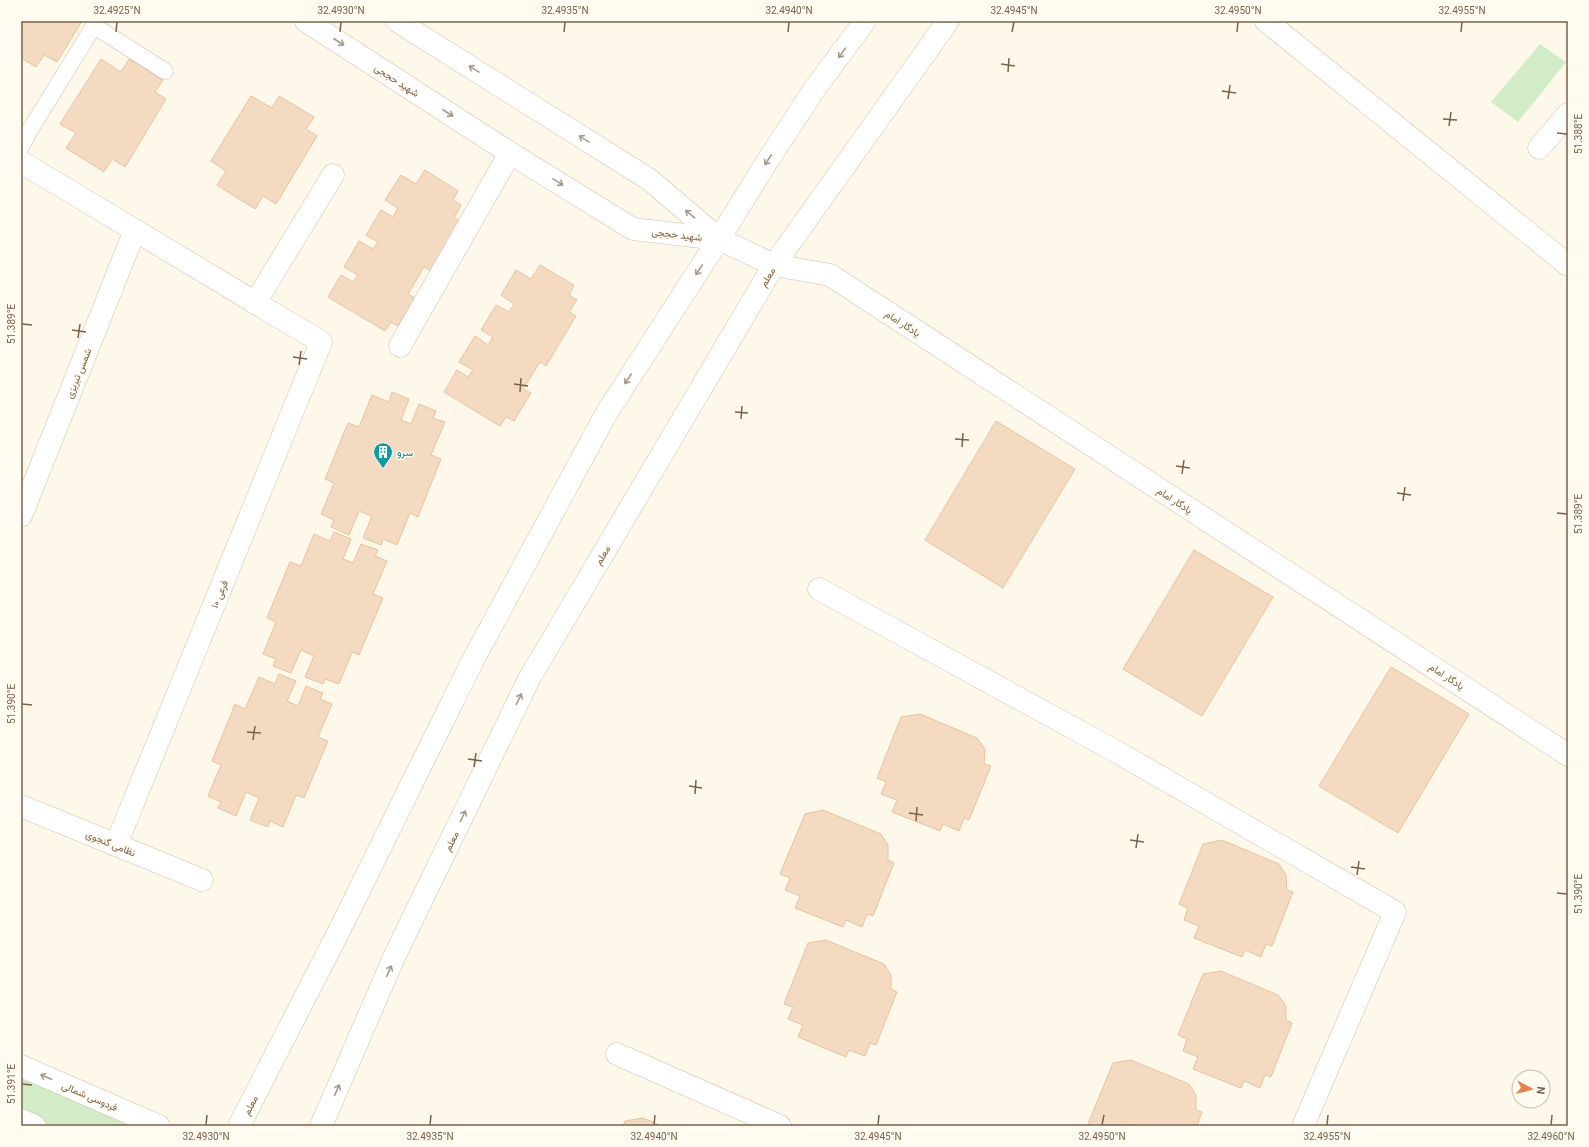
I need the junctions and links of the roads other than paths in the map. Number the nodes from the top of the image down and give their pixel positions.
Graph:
1 (306, 21) edge
2 (397, 21) edge
3 (865, 21) edge
4 (948, 21) edge
5 (1266, 21) edge
6 (165, 71) dead end
7 (1568, 114) edge
8 (25, 127) edge
9 (21, 147) edge
10 (1539, 148) dead end
11 (510, 153) junction
12 (21, 162) edge
13 (332, 175) dead end
14 (135, 230) junction
15 (719, 239) junction
16 (1568, 264) edge
17 (774, 265) junction
18 (255, 302) junction
19 (400, 346) dead end
20 (21, 516) edge
21 (818, 589) dead end
22 (1568, 755) edge
23 (21, 806) edge
24 (116, 845) junction
25 (202, 880) dead end
26 (617, 1054) dead end
27 (21, 1066) edge
28 (21, 1120) edge
29 (35, 1126) edge
30 (159, 1126) edge
31 (239, 1126) edge
32 (321, 1126) edge
33 (780, 1126) edge
34 (1303, 1126) edge

1 -> 11 street, شهید حججی
15 -> 2 street, شهید حججی
3 -> 15 street, معلم
4 - 17 street, معلم
5 - 16 street
6 - 8 lane
7 - 10 street
8 - 9 lane
11 -> 15 street, شهید حججی
11 - 19 street
12 - 14 street
13 - 18 street
14 - 18 street
14 - 20 street, شمس تبریزی
15 - 17 street, یادگار امام
15 -> 31 street, معلم
17 - 22 street, یادگار امام
32 -> 17 street, معلم
18 - 24 street, فرعی ۱۰
21 - 34 street
23 - 24 street, نظامی گنجوی
24 - 25 street, نظامی گنجوی
26 - 33 street
30 -> 27 street, فردوسی شمالی
28 - 29 street

